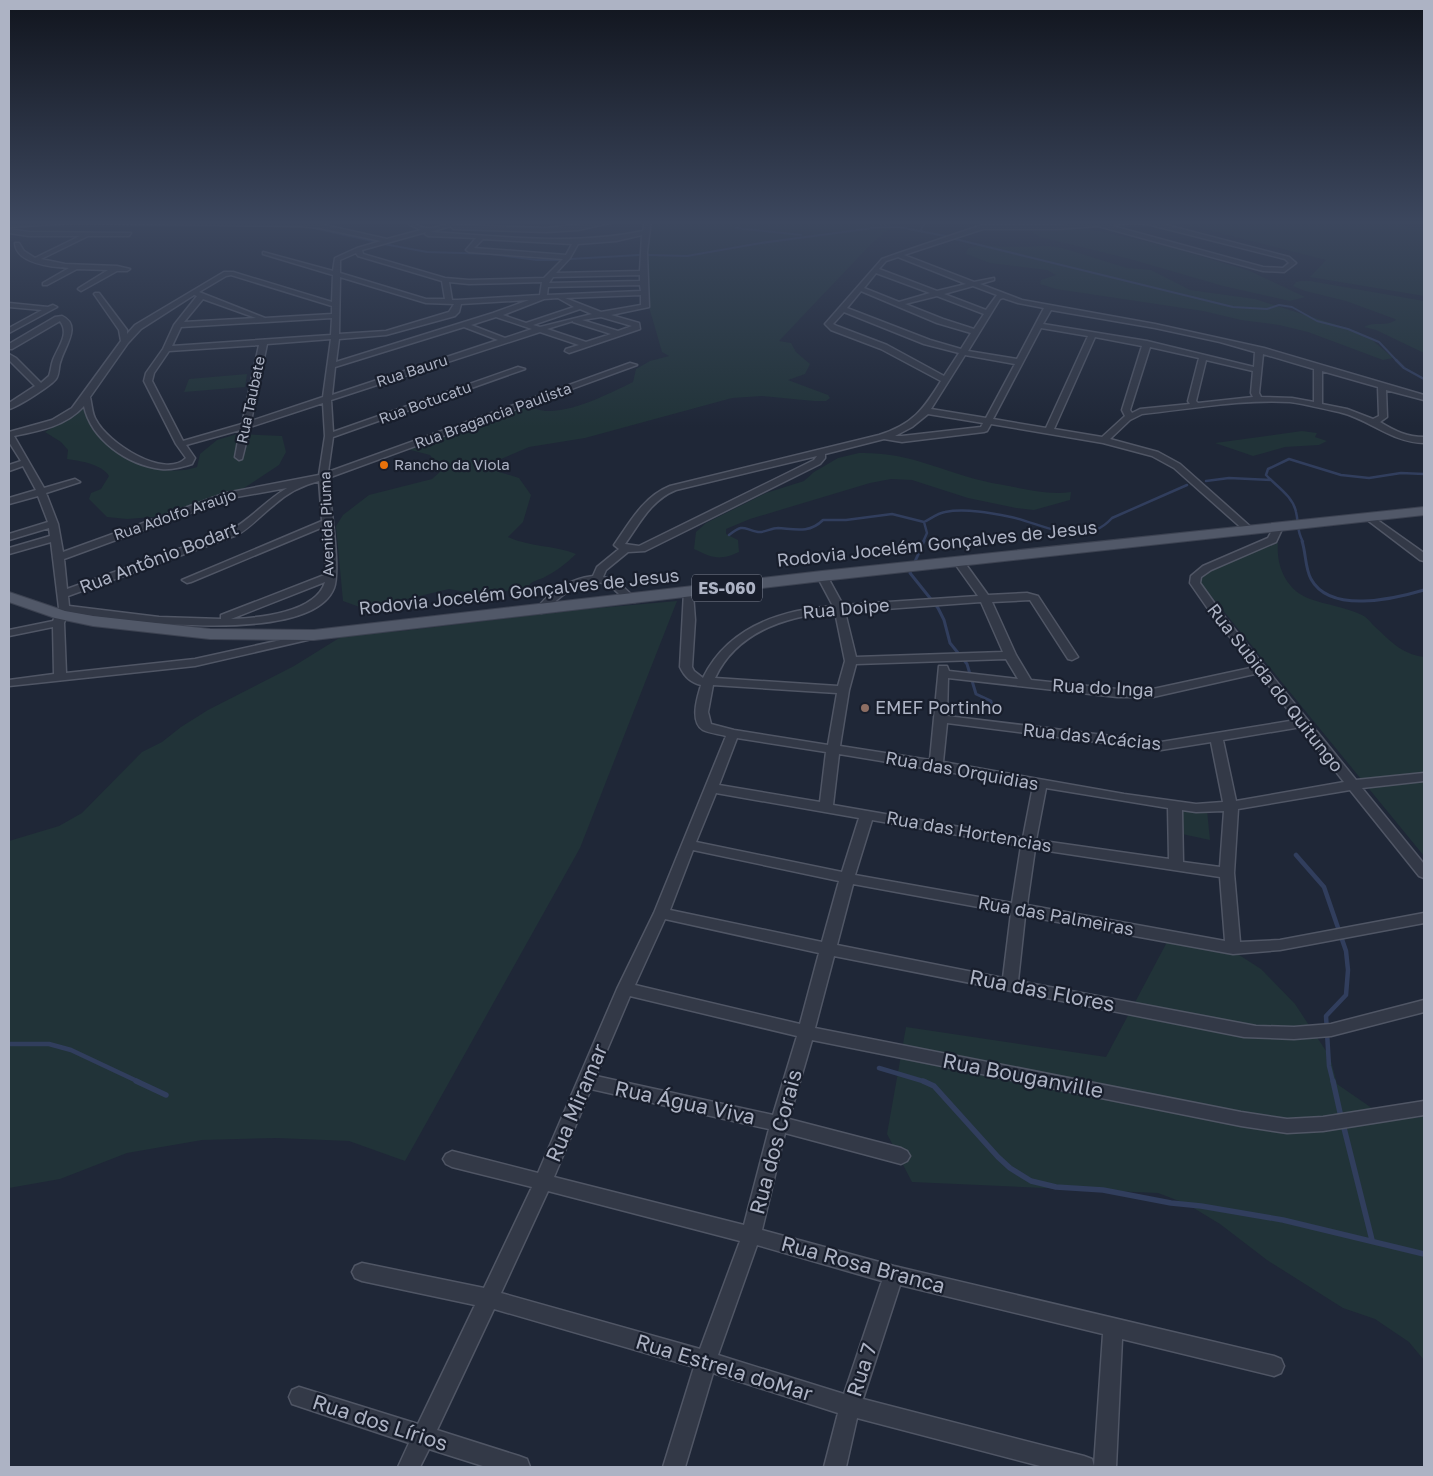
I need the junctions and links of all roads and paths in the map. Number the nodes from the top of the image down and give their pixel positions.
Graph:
1 (198, 289) edge
2 (273, 289) edge
3 (335, 289) edge
4 (383, 289) edge
5 (447, 289) edge
6 (545, 289) edge
7 (644, 289) edge
8 (858, 289) edge
9 (861, 289) edge
10 (923, 289) edge
11 (954, 289) edge
12 (984, 289) edge
13 (192, 292) junction
14 (644, 292) junction
15 (97, 294) dead end
16 (936, 294) junction
17 (202, 296) junction
18 (556, 296) junction
19 (1001, 296) junction
20 (543, 297) junction
21 (17, 300) dead end
22 (449, 302) junction
23 (458, 302) junction
24 (898, 304) junction
25 (9, 305) edge
26 (580, 307) junction
27 (842, 308) junction
28 (1048, 308) junction
29 (336, 310) junction
30 (988, 313) junction
31 (600, 314) junction
32 (496, 315) junction
33 (268, 320) junction
34 (574, 320) junction
35 (178, 325) junction
36 (464, 325) junction
37 (526, 325) junction
38 (1039, 325) junction
39 (542, 330) junction
40 (9, 331) edge
41 (976, 332) junction
42 (619, 334) junction
43 (1093, 334) junction
44 (335, 338) junction
45 (505, 340) junction
46 (125, 341) junction
47 (264, 343) junction
48 (1147, 344) junction
49 (587, 345) junction
50 (9, 347) edge
51 (167, 350) junction
52 (1261, 350) junction
53 (569, 351) dead end
54 (963, 352) junction
55 (9, 356) edge
56 (1203, 356) junction
57 (1019, 362) junction
58 (633, 365) dead end
59 (331, 366) junction
60 (1320, 367) junction
61 (521, 369) dead end
62 (1257, 370) junction
63 (946, 380) junction
64 (1384, 386) junction
65 (42, 387) junction
66 (86, 398) junction
67 (1424, 398) edge
68 (327, 399) junction
69 (1258, 399) junction
70 (1318, 404) junction
71 (1195, 405) junction
72 (9, 407) edge
73 (926, 411) junction
74 (1130, 416) junction
75 (988, 421) junction
76 (1374, 422) junction
77 (245, 426) junction
78 (1049, 431) junction
79 (9, 435) edge
80 (329, 436) junction
81 (884, 437) junction
82 (1104, 440) junction
83 (1424, 440) edge
84 (180, 444) junction
85 (821, 453) junction
86 (239, 457) dead end
87 (26, 462) junction
88 (9, 468) edge
89 (323, 477) junction
90 (75, 482) dead end
91 (301, 483) junction
92 (261, 490) junction
93 (41, 491) junction
94 (272, 501) junction
95 (9, 502) edge
96 (1424, 511) edge
97 (1369, 517) junction
98 (327, 522) junction
99 (53, 524) junction
100 (1278, 527) junction
101 (1249, 530) junction
102 (9, 537) edge
103 (55, 538) junction
104 (626, 549) junction
105 (9, 551) edge
106 (59, 556) junction
107 (1424, 558) edge
108 (958, 561) junction
109 (332, 576) junction
110 (822, 576) junction
111 (187, 580) dead end
112 (597, 580) junction
113 (688, 593) junction
114 (63, 594) junction
115 (9, 597) edge
116 (985, 598) junction
117 (631, 600) junction
118 (839, 607) junction
119 (541, 610) junction
120 (61, 615) junction
121 (211, 622) junction
122 (9, 633) edge
123 (314, 635) junction
124 (1010, 656) junction
125 (942, 657) junction
126 (1072, 657) dead end
127 (850, 661) junction
128 (1262, 669) junction
129 (943, 674) junction
130 (60, 676) junction
131 (9, 683) edge
132 (706, 683) junction
133 (1027, 684) junction
134 (843, 690) junction
135 (702, 716) joint
136 (941, 719) junction
137 (1302, 723) junction
138 (733, 734) junction
139 (1216, 738) junction
140 (833, 750) junction
141 (936, 765) junction
142 (1424, 777) edge
143 (1040, 784) junction
144 (1352, 785) junction
145 (712, 788) junction
146 (1175, 804) junction
147 (826, 806) junction
148 (1231, 806) junction
149 (868, 814) junction
150 (1028, 843) junction
151 (689, 845) junction
152 (1176, 865) junction
153 (1227, 873) junction
154 (1424, 873) edge
155 (847, 878) junction
156 (1018, 908) junction
157 (661, 913) junction
158 (1424, 918) edge
159 (1233, 948) junction
160 (827, 949) junction
161 (1010, 985) junction
162 (625, 989) junction
163 (1424, 1006) edge
164 (806, 1032) junction
165 (586, 1081) junction
166 (1424, 1108) edge
167 (779, 1124) junction
168 (901, 1156) dead end
169 (452, 1159) dead end
170 (543, 1183) junction
171 (751, 1234) junction
172 (362, 1272) dead end
173 (894, 1275) junction
174 (487, 1298) junction
175 (1113, 1328) junction
176 (706, 1362) junction
177 (1274, 1366) dead end
178 (299, 1396) dead end
179 (850, 1406) junction
180 (422, 1438) junction
181 (409, 1467) edge
182 (519, 1467) edge
183 (674, 1467) edge
184 (835, 1467) edge
185 (1084, 1467) edge
186 (1105, 1467) edge

1 - 13 street
2 - 29 street
3 - 29 street, Avenida Piuma
4 - 22 street
5 - 22 street
6 - 20 street
7 - 14 street
8 - 27 street
9 - 24 street
10 - 16 street
11 - 16 street
12 - 19 street
13 - 17 street
13 - 46 street
14 - 18 street
14 - 31 street, Rua Bauru
15 - 46 street
16 - 24 street
16 - 30 street
17 - 33 street
17 - 35 street
18 - 20 street
18 - 26 street
19 - 28 street
19 - 30 street
20 - 23 street
20 - 32 street
21 - 25 street
22 - 23 street
23 - 44 street
24 - 41 street
25 - 40 street
26 - 31 street
26 - 37 street
27 - 54 street
27 - 63 street
28 - 38 street
28 - 52 street
29 - 33 street
29 - 44 street, Avenida Piuma
30 - 41 street
31 - 34 street, Rua Bauru
31 - 42 street
32 - 36 street
32 - 37 street
33 - 35 street
34 - 39 street, Rua Bauru
34 - 42 street
35 - 51 street
36 - 45 street
36 - 59 street
37 - 39 street
38 - 43 street
38 - 57 street
39 - 45 street, Rua Bauru
39 - 49 street
41 - 54 street
42 - 49 street
43 - 48 street
43 - 78 street
44 - 47 street
44 - 59 street, Avenida Piuma
45 - 68 street, Rua Bauru
46 - 66 street
47 - 51 street
47 - 77 street, Rua Taubate
48 - 56 street
48 - 74 street
49 - 53 street
50 - 65 street
51 - 84 street
52 - 60 street
52 - 62 street
54 - 57 street
54 - 63 street
55 - 65 street
56 - 62 street
56 - 71 street
57 - 75 street
58 - 89 street, Rua Bragancia Paulista
59 - 68 street, Avenida Piuma
60 - 64 street
60 - 70 street
61 - 80 street, Rua Botucatu
62 - 69 street
63 - 73 street
64 - 67 street
64 - 76 street
65 - 72 street
66 - 79 street
66 - 84 street
68 - 77 street, Rua Bauru
68 - 80 street, Avenida Piuma
69 - 70 street
69 - 71 street
70 - 76 street
71 - 74 street
73 - 75 street
73 - 81 street
74 - 82 street
75 - 78 street
75 - 81 street
76 - 83 street
77 - 84 street, Rua Bauru
77 - 86 street, Rua Taubate
78 - 82 street
79 - 87 street
80 - 89 street, Avenida Piuma
81 - 85 street
82 - 101 street
85 - 104 street
85 - 104 street
87 - 88 street
87 - 93 street
89 - 91 street, Rua Adolfo Araujo
89 - 98 street, Avenida Piuma
90 - 93 street
91 - 92 street, Rua Adolfo Araujo
91 - 94 street, Rua Antônio Bodart
92 - 94 street
92 - 106 street, Rua Adolfo Araujo
93 - 95 street
93 - 99 street
94 - 114 street, Rua Antônio Bodart
96 - 97 main road, Rodovia Jocelém Gonçalves de Jesus / ES-060
97 - 100 main road, Rodovia Jocelém Gonçalves de Jesus / ES-060
97 - 107 street
98 - 109 street, Avenida Piuma
98 - 111 street
99 - 102 street
99 - 103 street
100 - 101 main road, Rodovia Jocelém Gonçalves de Jesus / ES-060
100 - 128 street, Rua Subida do Quitungo
101 - 108 main road, Rodovia Jocelém Gonçalves de Jesus / ES-060
103 - 105 street
103 - 106 street
104 - 112 street
106 - 114 street
108 - 110 main road, Rodovia Jocelém Gonçalves de Jesus / ES-060
108 - 116 street
109 - 121 street
109 - 121 street, Avenida Piuma
110 - 113 main road, Rodovia Jocelém Gonçalves de Jesus / ES-060
110 - 118 street
112 - 117 street
112 - 119 street
113 - 117 main road, Rodovia Jocelém Gonçalves de Jesus / ES-060
113 - 132 street
114 - 120 street
115 - 120 main road, Rodovia Jocelém Gonçalves de Jesus / ES-060
116 - 118 street, Rua Doipe
116 - 124 street
116 - 126 street, Rua Doipe
117 - 119 main road, Rodovia Jocelém Gonçalves de Jesus / ES-060
118 - 127 street
118 - 132 street, Rua Doipe
119 - 123 main road, Rodovia Jocelém Gonçalves de Jesus / ES-060
120 - 121 street, Avenida Piuma
120 - 122 street
120 - 123 main road, Rodovia Jocelém Gonçalves de Jesus / ES-060
120 - 130 street
123 - 130 street
124 - 125 street
124 - 133 street
125 - 127 street
125 - 129 street
127 - 134 street
128 - 133 street, Rua do Inga
128 - 137 street, Rua Subida do Quitungo
129 - 133 street, Rua do Inga
129 - 136 street
130 - 131 street
132 - 134 street
132 - 135 street, Rua Doipe
134 - 140 street
135 - 138 street, Rua das Orquidias
136 - 139 street, Rua das Acácias
136 - 141 street
137 - 139 street, Rua das Acácias
137 - 144 street, Rua Subida do Quitungo
138 - 140 street, Rua das Orquidias
138 - 145 street, Rua Miramar
139 - 148 street
140 - 141 street, Rua das Orquidias
140 - 147 street
141 - 143 street, Rua das Orquidias
142 - 144 street, Rua das Orquidias
143 - 146 street, Rua das Orquidias
143 - 150 street
144 - 148 street, Rua das Orquidias
144 - 154 street, Rua Subida do Quitungo
145 - 147 street, Rua das Hortencias
145 - 151 street, Rua Miramar
146 - 148 street, Rua das Orquidias
146 - 152 street
147 - 149 street, Rua das Hortencias
148 - 153 street
149 - 150 street, Rua das Hortencias
149 - 155 street, Rua dos Corais
150 - 152 street, Rua das Hortencias
150 - 156 street
151 - 155 street, Rua das Palmeiras
151 - 157 street, Rua Miramar
152 - 153 street, Rua das Hortencias
153 - 159 street
155 - 156 street, Rua das Palmeiras
155 - 160 street, Rua dos Corais
156 - 159 street, Rua das Palmeiras
156 - 161 street
157 - 160 street, Rua das Flores
157 - 162 street, Rua Miramar
158 - 159 street, Rua das Palmeiras
160 - 161 street, Rua das Flores
160 - 164 street, Rua dos Corais
161 - 163 street, Rua das Flores
162 - 164 street, Rua Bouganville
162 - 165 street, Rua Miramar
164 - 166 street, Rua Bouganville
164 - 167 street, Rua dos Corais
165 - 167 street, Rua Água Viva
165 - 170 street, Rua Miramar
167 - 168 street, Rua Água Viva
167 - 171 street, Rua dos Corais
169 - 170 street, Rua Rosa Branca
170 - 171 street, Rua Rosa Branca
170 - 174 street, Rua Miramar
171 - 173 street, Rua Rosa Branca
171 - 176 street, Rua dos Corais
172 - 174 street, Rua Estrela doMar
173 - 175 street, Rua Rosa Branca
173 - 179 street, Rua 7
174 - 176 street, Rua Estrela doMar
174 - 180 street, Rua Miramar
175 - 177 street, Rua Rosa Branca
175 - 186 street
176 - 179 street, Rua Estrela doMar
176 - 183 street, Rua dos Corais
178 - 180 street, Rua dos Lírios
179 - 184 street, Rua 7
179 - 185 street, Rua Estrela doMar
180 - 181 street, Rua Miramar
180 - 182 street, Rua dos Lírios

